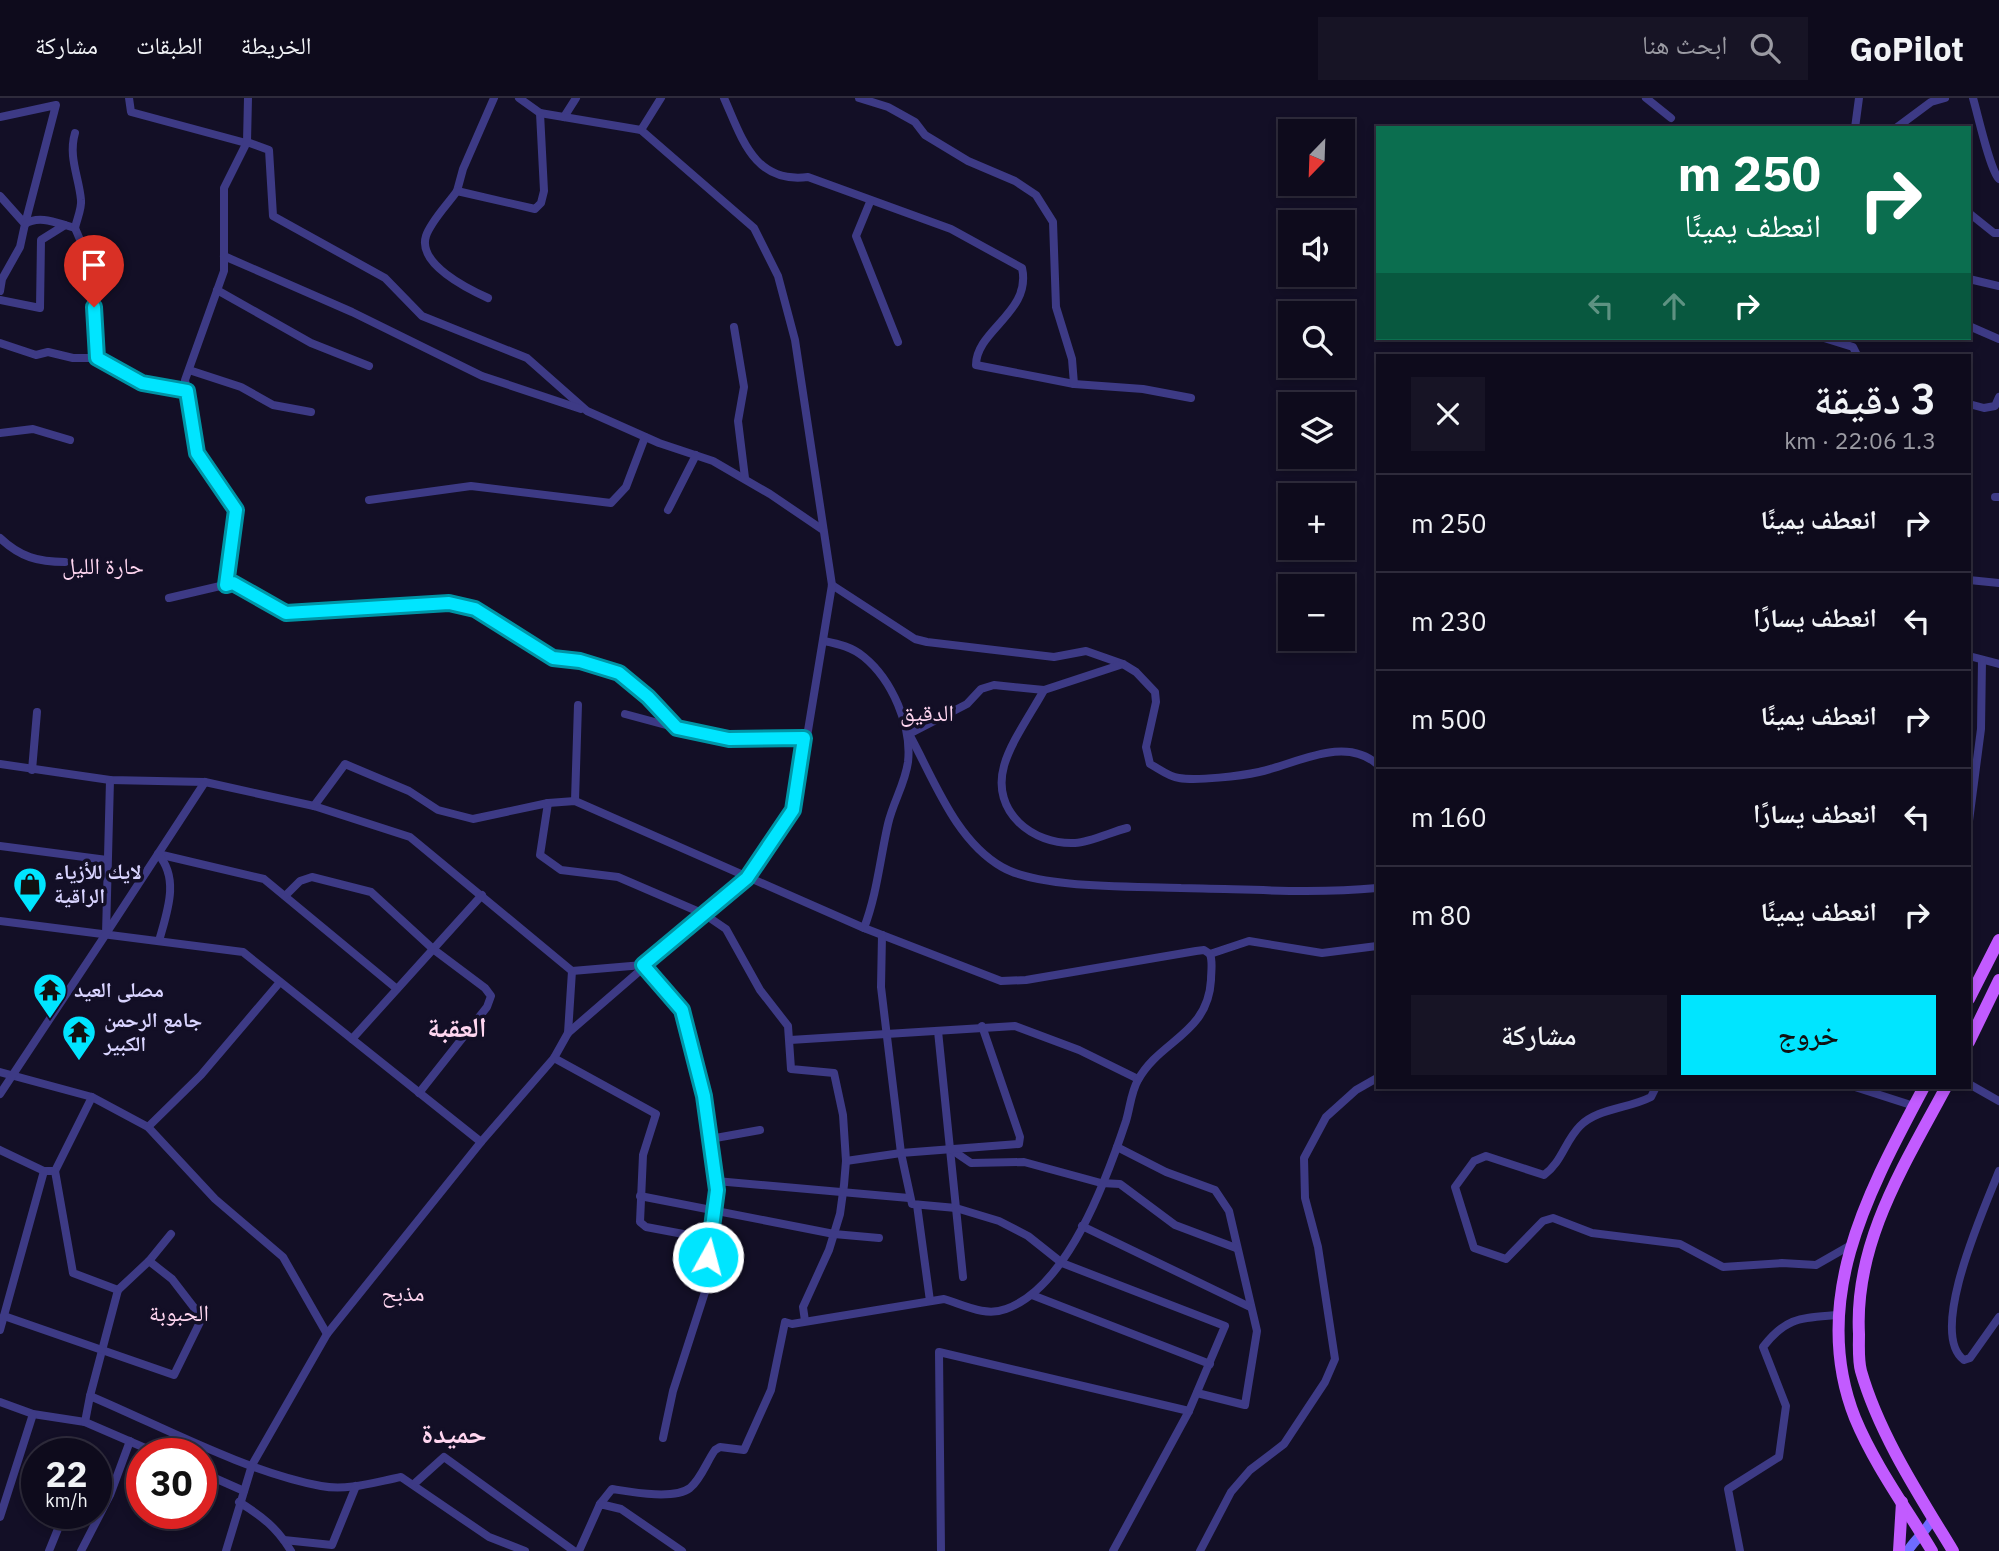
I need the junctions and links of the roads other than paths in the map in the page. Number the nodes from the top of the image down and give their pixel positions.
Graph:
1 (129, 98) edge
2 (248, 98) edge
3 (494, 98) edge
4 (519, 98) edge
5 (576, 98) edge
6 (662, 98) edge
7 (724, 98) edge
8 (859, 98) edge
9 (1646, 98) edge
10 (1859, 98) edge
11 (1945, 98) edge
12 (1973, 98) edge
13 (540, 113) junction
14 (0, 117) edge
15 (565, 117) junction
16 (1671, 118) dead end
17 (1855, 126) edge
18 (1899, 126) edge
19 (642, 130) junction
20 (75, 133) dead end
21 (246, 142) junction
22 (1999, 178) edge
23 (457, 191) junction
24 (0, 196) edge
25 (870, 202) junction
26 (1971, 215) edge
27 (25, 224) junction
28 (65, 225) junction
29 (75, 228) junction
30 (1999, 233) edge
31 (224, 256) junction
32 (1971, 279) edge
33 (1999, 286) edge
34 (217, 290) junction
35 (0, 291) edge
36 (488, 298) dead end
37 (0, 300) edge
38 (734, 327) dead end
39 (1971, 327) edge
40 (1999, 339) edge
41 (1830, 340) edge
42 (898, 342) dead end
43 (0, 343) edge
44 (1856, 354) edge
45 (97, 358) junction
46 (369, 366) dead end
47 (189, 370) junction
48 (1074, 384) junction
49 (187, 391) junction
50 (1999, 397) edge
51 (1191, 398) dead end
52 (1971, 405) edge
53 (587, 411) junction
54 (311, 412) dead end
55 (0, 433) edge
56 (645, 437) junction
57 (70, 440) dead end
58 (696, 455) junction
59 (745, 478) junction
60 (369, 500) dead end
61 (668, 510) dead end
62 (823, 530) junction
63 (0, 538) edge
64 (65, 562) dead end
65 (1971, 580) edge
66 (1999, 583) edge
67 (226, 585) junction
68 (832, 585) junction
69 (169, 598) dead end
70 (824, 641) junction
71 (1971, 657) edge
72 (1982, 660) junction
73 (1123, 663) junction
74 (1999, 664) edge
75 (1044, 690) junction
76 (578, 705) dead end
77 (37, 712) dead end
78 (625, 715) dead end
79 (677, 728) junction
80 (909, 734) junction
81 (804, 738) junction
82 (1376, 763) edge
83 (0, 765) edge
84 (32, 770) junction
85 (110, 780) junction
86 (205, 782) junction
87 (575, 801) junction
88 (548, 803) junction
89 (314, 806) junction
90 (1971, 806) edge
91 (1127, 828) dead end
92 (0, 846) edge
93 (158, 854) junction
94 (107, 860) junction
95 (747, 878) junction
96 (1376, 888) edge
97 (482, 895) junction
98 (285, 896) junction
99 (704, 914) junction
100 (0, 921) edge
101 (864, 929) junction
102 (106, 934) junction
103 (882, 935) junction
104 (1999, 940) edge
105 (159, 941) junction
106 (1376, 946) edge
107 (433, 949) junction
108 (1210, 954) junction
109 (643, 965) junction
110 (572, 971) junction
111 (1999, 980) edge
112 (280, 982) junction
113 (397, 989) junction
114 (1971, 995) edge
115 (982, 1026) junction
116 (938, 1031) junction
117 (568, 1033) junction
118 (886, 1033) junction
119 (1971, 1038) edge
120 (352, 1039) junction
121 (790, 1040) junction
122 (554, 1058) junction
123 (0, 1072) edge
124 (12, 1075) junction
125 (1138, 1079) junction
126 (1376, 1079) edge
127 (3, 1084) edge
128 (1971, 1085) edge
129 (1655, 1089) edge
130 (1861, 1089) edge
131 (1923, 1089) edge
132 (1945, 1089) edge
133 (419, 1093) junction
134 (0, 1094) edge
135 (92, 1097) junction
136 (1999, 1101) edge
137 (1914, 1106) junction
138 (148, 1128) junction
139 (760, 1130) dead end
140 (710, 1139) junction
141 (481, 1142) junction
142 (1117, 1147) junction
143 (948, 1148) junction
144 (0, 1150) edge
145 (901, 1153) junction
146 (846, 1161) junction
147 (44, 1171) junction
148 (55, 1171) junction
149 (1999, 1171) edge
150 (716, 1181) junction
151 (1101, 1183) junction
152 (843, 1192) junction
153 (640, 1196) junction
154 (909, 1198) junction
155 (917, 1205) junction
156 (713, 1208) junction
157 (957, 1208) junction
158 (1082, 1226) junction
159 (171, 1234) dead end
160 (834, 1234) junction
161 (879, 1238) dead end
162 (710, 1239) junction
163 (1851, 1245) junction
164 (1236, 1248) junction
165 (149, 1261) junction
166 (1062, 1263) junction
167 (963, 1277) dead end
168 (118, 1290) junction
169 (1032, 1294) junction
170 (930, 1301) junction
171 (1251, 1307) junction
172 (1839, 1315) junction
173 (4, 1316) junction
174 (1999, 1317) edge
175 (805, 1321) junction
176 (0, 1330) edge
177 (327, 1334) junction
178 (103, 1352) junction
179 (1210, 1364) junction
180 (1197, 1393) junction
181 (90, 1396) junction
182 (0, 1402) edge
183 (1189, 1411) junction
184 (33, 1414) junction
185 (85, 1422) junction
186 (663, 1438) dead end
187 (126, 1439) edge
188 (126, 1452) edge
189 (252, 1465) junction
190 (217, 1479) edge
191 (414, 1484) junction
192 (356, 1486) junction
193 (244, 1491) junction
194 (239, 1502) junction
195 (1902, 1502) junction
196 (600, 1504) junction
197 (0, 1517) edge
198 (1933, 1518) junction
199 (58, 1529) edge
200 (1923, 1536) junction
201 (285, 1541) junction
202 (335, 1548) edge
203 (50, 1551) edge
204 (81, 1551) edge
205 (226, 1551) edge
206 (291, 1551) edge
207 (526, 1551) edge
208 (574, 1551) edge
209 (579, 1551) edge
210 (682, 1551) edge
211 (941, 1551) edge
212 (1113, 1551) edge
213 (1200, 1551) edge
214 (1740, 1551) edge
215 (1899, 1551) edge
216 (1908, 1551) edge
217 (1924, 1551) edge
218 (1932, 1551) edge
219 (1953, 1551) edge

1 - 21 street
2 - 21 street
3 - 23 street
4 - 13 street
5 - 15 street
6 - 19 street
7 - 25 street
8 - 48 street
9 - 16 street
10 - 17 street
11 - 18 street
12 - 22 street
13 - 15 street
13 - 23 street
14 - 27 street
15 - 19 street
19 - 62 street
20 - 29 street
21 - 31 street
21 - 53 street
23 - 36 street
24 - 27 street
25 - 42 street
25 - 48 street
26 - 30 street
27 - 28 street
27 - 35 street
28 - 29 street
28 - 37 street
29 - 45 street
31 - 34 street
31 - 53 street
32 - 33 street
34 - 46 street
34 - 47 street
38 - 59 street
39 - 40 street
41 - 44 street
43 - 45 street
45 - 49 street
47 - 49 street
47 - 54 street
48 - 51 street
49 - 67 street
50 - 52 street
53 - 56 street
55 - 57 street
56 - 58 street
56 - 60 street
58 - 59 street
58 - 61 street
59 - 62 street
62 - 68 street
63 - 64 street
65 - 66 street
67 - 69 street
67 - 79 street
68 - 70 street
68 - 73 street
70 - 80 street
70 - 81 street
71 - 72 street
72 - 74 street
72 - 90 street
73 - 75 street
73 - 82 street
75 - 80 street
75 - 91 street
76 - 87 street
77 - 84 street
78 - 79 street
79 - 81 street
80 - 96 street
80 - 101 street
81 - 95 street
83 - 84 street
84 - 85 street
85 - 86 street
85 - 94 street
86 - 89 street
86 - 93 street
87 - 88 street
87 - 95 street
88 - 89 street
88 - 99 street
89 - 97 street
92 - 94 street
93 - 98 street
93 - 102 street
93 - 105 street
94 - 102 street
95 - 99 street
95 - 101 street
97 - 107 street
97 - 110 street
98 - 107 street
98 - 113 street
99 - 109 street
99 - 121 street
100 - 102 street
101 - 103 street
102 - 105 street
102 - 124 street
103 - 108 street
103 - 118 street
104 - 114 main road
105 - 112 street
106 - 108 street
107 - 113 street
107 - 133 street
108 - 125 street
109 - 110 street
109 - 117 street
109 - 140 street
110 - 117 street
111 - 119 main road
112 - 120 street
112 - 138 street
113 - 120 street
115 - 116 street
115 - 125 street
115 - 143 street
116 - 118 street
116 - 143 street
117 - 122 street
118 - 121 street
118 - 145 street
120 - 133 street
121 - 146 street
122 - 141 street
122 - 153 street
123 - 124 street
124 - 127 street
124 - 135 street
125 - 142 street
126 - 213 street
127 - 134 street
128 - 136 street
129 - 163 street
130 - 137 street
131 - 137 main road
132 - 198 main road
133 - 141 street
135 - 138 street
135 - 148 street
137 - 163 main road
138 - 177 street
139 - 140 street
140 - 150 street
141 - 177 street
142 - 151 street
142 - 164 street
143 - 145 street
143 - 151 street
143 - 157 street
144 - 147 street
145 - 146 street
145 - 154 street
146 - 152 street
147 - 148 street
147 - 173 street
148 - 168 street
149 - 174 street
150 - 152 street
150 - 156 street
151 - 158 street
151 - 164 street
152 - 154 street
152 - 160 street
153 - 156 street
153 - 162 street
154 - 155 street
155 - 157 street
155 - 170 street
156 - 160 street
156 - 162 street
157 - 166 street
157 - 167 street
158 - 166 street
158 - 171 street
159 - 165 street
160 - 161 street
160 - 175 street
162 - 186 street
163 - 172 main road
164 - 171 street
165 - 168 street
165 - 178 street
166 - 169 street
166 - 179 street
168 - 178 street
169 - 170 street
169 - 179 street
170 - 175 street
171 - 180 street
172 - 195 main road
172 - 214 street
173 - 176 street
173 - 178 street
175 - 196 street
177 - 189 street
178 - 181 street
179 - 180 street
180 - 183 street
181 - 185 street
181 - 189 street
182 - 184 street
183 - 211 street
183 - 212 street
184 - 185 street
184 - 197 street
185 - 187 street
188 - 204 street
189 - 192 street
189 - 193 street
190 - 193 street
191 - 192 street
191 - 207 street
191 - 208 street
192 - 202 street
193 - 194 street
194 - 201 street
194 - 205 street
195 - 200 main road
195 - 215 main road
196 - 209 street
196 - 210 street
198 - 200 street
198 - 219 main road
199 - 203 street
200 - 216 street
200 - 217 street
200 - 218 main road
201 - 202 street
201 - 206 street

